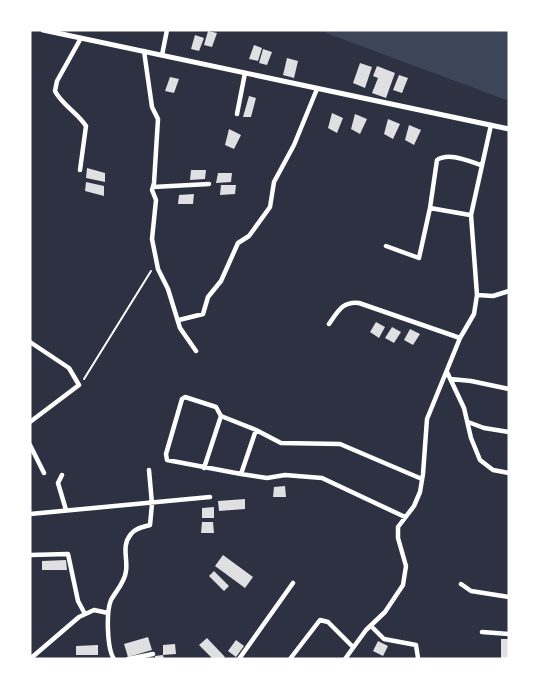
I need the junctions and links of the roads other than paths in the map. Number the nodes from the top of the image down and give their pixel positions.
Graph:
1 (43, 30) edge
2 (167, 30) edge
3 (70, 32) edge
4 (81, 38) junction
5 (144, 51) junction
6 (162, 55) junction
7 (245, 73) junction
8 (317, 89) junction
9 (237, 114) dead end
10 (491, 125) junction
11 (509, 129) edge
12 (481, 165) junction
13 (80, 170) dead end
14 (209, 184) dead end
15 (153, 187) junction
16 (430, 208) junction
17 (471, 215) junction
18 (386, 246) dead end
19 (509, 291) edge
20 (477, 295) junction
21 (179, 320) junction
22 (329, 324) dead end
23 (460, 338) junction
24 (30, 342) edge
25 (195, 351) dead end
26 (446, 372) junction
27 (450, 379) junction
28 (509, 389) edge
29 (221, 416) junction
30 (467, 421) junction
31 (30, 422) edge
32 (256, 430) junction
33 (509, 432) edge
34 (30, 446) edge
35 (204, 468) junction
36 (149, 470) dead end
37 (44, 473) dead end
38 (509, 473) edge
39 (241, 474) junction
40 (62, 475) dead end
41 (422, 480) junction
42 (210, 497) dead end
43 (152, 504) junction
44 (66, 510) junction
45 (30, 513) edge
46 (405, 517) junction
47 (30, 555) edge
48 (293, 583) dead end
49 (461, 584) dead end
50 (509, 597) edge
51 (108, 613) junction
52 (85, 614) junction
53 (371, 626) junction
54 (482, 632) dead end
55 (509, 634) edge
56 (354, 647) junction
57 (153, 654) dead end
58 (418, 658) edge
59 (30, 659) edge
60 (114, 659) edge
61 (128, 659) edge
62 (239, 659) edge
63 (290, 659) edge
64 (345, 659) edge

1 - 3 street
2 - 6 street
3 - 4 street
4 - 5 street
4 - 13 street
5 - 6 street
5 - 15 street
6 - 7 street
7 - 8 street
7 - 9 street
8 - 10 street
8 - 21 street
10 - 11 street
10 - 12 street
12 - 16 street
12 - 17 street
14 - 15 street
15 - 21 street
16 - 17 street
16 - 18 street
17 - 20 street
19 - 20 street
20 - 23 street
21 - 25 street
22 - 23 street
23 - 26 street
24 - 31 street
26 - 27 street
26 - 41 street
27 - 28 street
27 - 30 street
29 - 32 street
29 - 35 street
29 - 35 street
30 - 33 street
30 - 38 street
32 - 39 street
32 - 41 street
34 - 37 street
35 - 39 street
36 - 43 street
39 - 46 street
40 - 44 street
41 - 46 street
42 - 43 street
43 - 44 street
43 - 51 street
44 - 45 street
46 - 53 street
47 - 52 street
48 - 62 street
49 - 50 street
51 - 52 street
51 - 60 street
52 - 59 street
53 - 56 street
53 - 58 street
54 - 55 street
56 - 63 street
56 - 64 street
57 - 61 street

